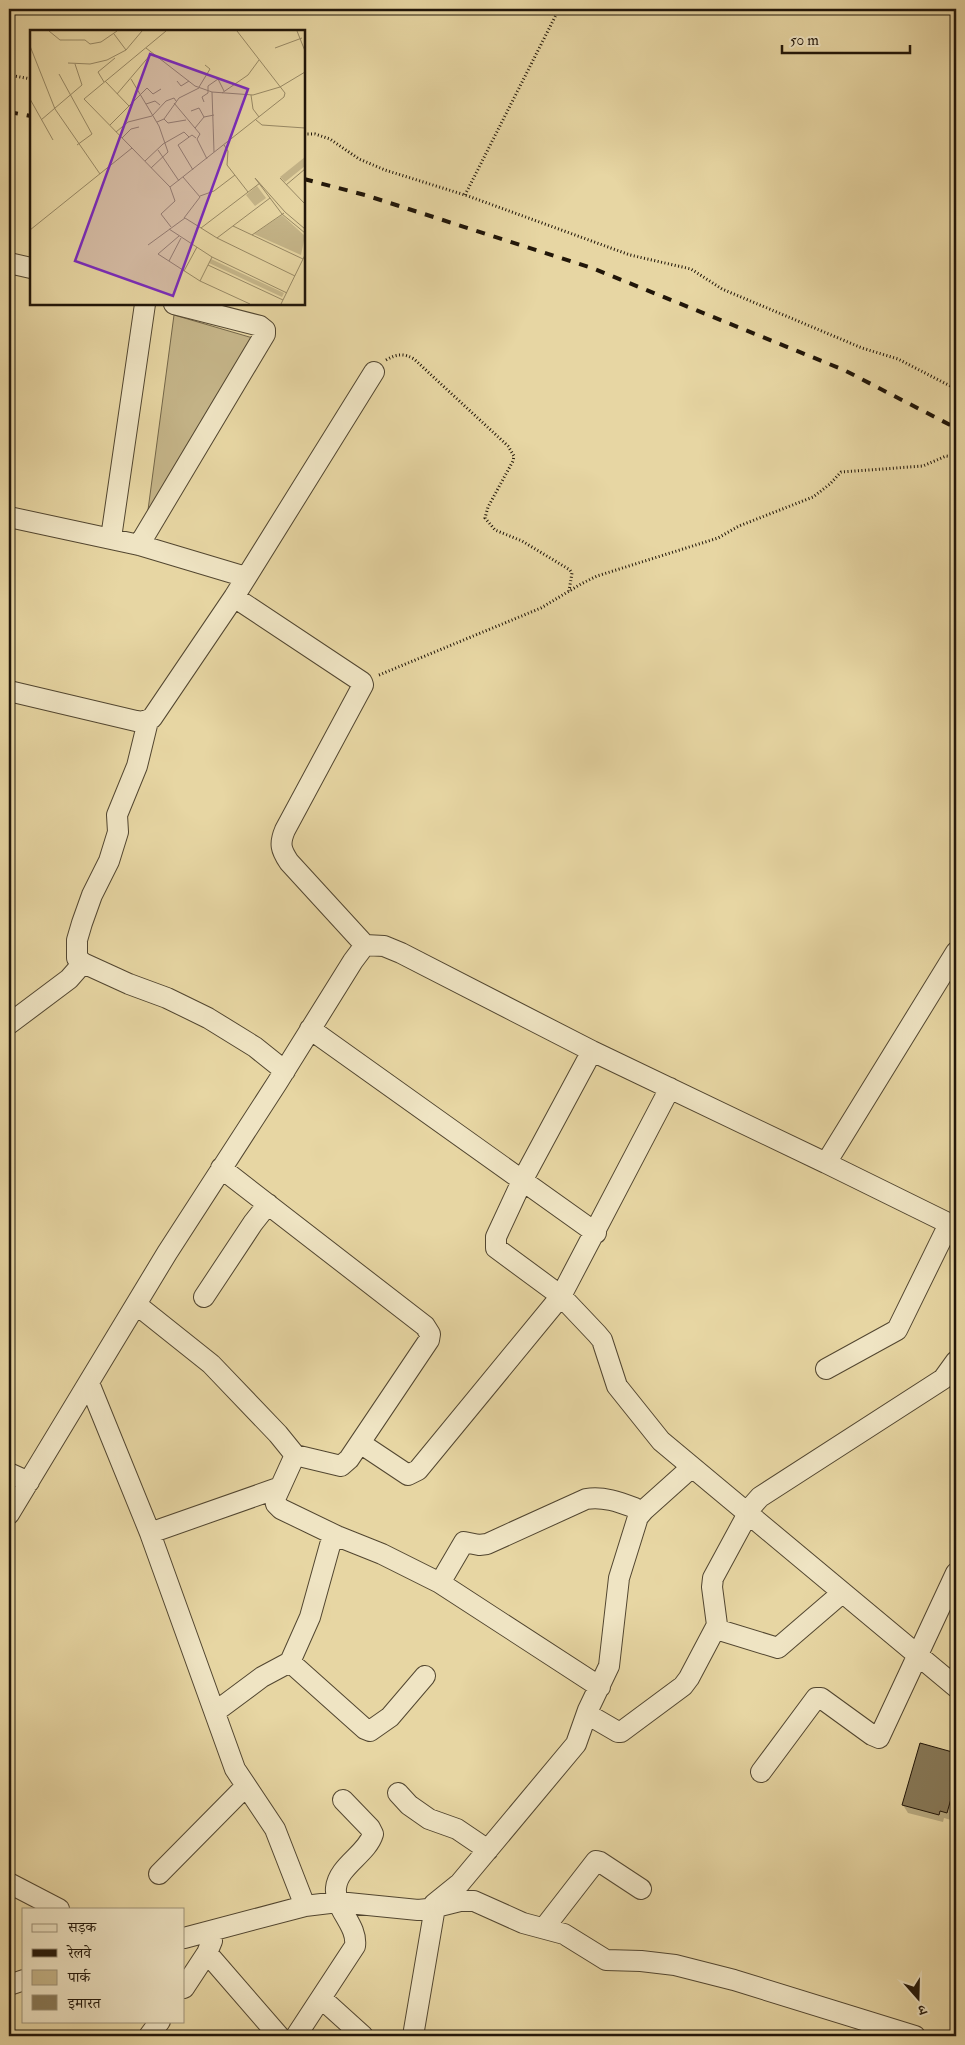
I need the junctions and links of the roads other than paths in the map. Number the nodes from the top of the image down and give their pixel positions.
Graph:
1 (9, 263) edge
2 (30, 268) edge
3 (145, 305) edge
4 (178, 305) edge
5 (374, 372) road end
6 (9, 517) edge
7 (111, 538) junction
8 (139, 545) junction
9 (246, 577) junction
10 (234, 597) junction
11 (9, 691) edge
12 (148, 721) junction
13 (365, 945) junction
14 (956, 952) edge
15 (83, 963) junction
16 (9, 1024) edge
17 (310, 1029) junction
18 (592, 1051) junction
19 (285, 1071) junction
20 (670, 1088) junction
21 (826, 1163) junction
22 (222, 1168) junction
23 (522, 1181) junction
24 (268, 1204) junction
25 (953, 1225) edge
26 (596, 1233) junction
27 (561, 1296) junction
28 (204, 1297) dead end
29 (137, 1305) junction
30 (956, 1361) edge
31 (826, 1369) dead end
32 (89, 1383) junction
33 (360, 1443) junction
34 (295, 1455) junction
35 (692, 1467) junction
36 (9, 1472) edge
37 (29, 1482) junction
38 (278, 1488) junction
39 (746, 1513) junction
40 (9, 1514) edge
41 (639, 1516) junction
42 (150, 1533) junction
43 (337, 1536) junction
44 (956, 1573) edge
45 (440, 1582) junction
46 (842, 1593) junction
47 (716, 1630) junction
48 (918, 1656) junction
49 (290, 1662) junction
50 (425, 1676) dead end
51 (600, 1687) junction
52 (956, 1687) edge
53 (215, 1712) junction
54 (587, 1714) junction
55 (761, 1772) dead end
56 (246, 1786) junction
57 (398, 1793) dead end
58 (343, 1800) dead end
59 (488, 1850) junction
60 (159, 1874) dead end
61 (9, 1883) edge
62 (641, 1889) dead end
63 (338, 1902) junction
64 (305, 1906) junction
65 (57, 1908) edge
66 (431, 1908) junction
67 (544, 1928) junction
68 (216, 1930) junction
69 (185, 1938) edge
70 (208, 1953) junction
71 (22, 1981) edge
72 (9, 1985) edge
73 (185, 1987) edge
74 (321, 1998) junction
75 (159, 2022) edge
76 (149, 2036) edge
77 (279, 2036) edge
78 (296, 2036) edge
79 (363, 2036) edge
80 (413, 2036) edge
81 (915, 2036) edge

1 - 2 street
3 - 7 street
4 - 8 street
5 - 9 street
6 - 7 street
7 - 8 street
8 - 9 street
9 - 10 street
10 - 12 street
10 - 13 street
11 - 12 street
12 - 15 street
13 - 17 street
13 - 18 street
14 - 21 street
15 - 16 street
15 - 19 street
17 - 19 street
17 - 23 street
18 - 20 street
18 - 23 street
19 - 22 street
20 - 21 street
20 - 26 street
21 - 25 street
22 - 24 street
22 - 29 street
23 - 26 street
23 - 27 street
24 - 28 street
24 - 33 street
25 - 31 street
26 - 27 street
27 - 33 street
27 - 35 street
29 - 32 street
29 - 34 street
30 - 39 street
32 - 37 street
32 - 42 street
33 - 34 street
34 - 38 street
35 - 39 street
35 - 41 street
36 - 37 street
37 - 40 street
38 - 42 street
38 - 43 street
39 - 46 street
39 - 47 street
41 - 45 street
41 - 51 street
42 - 53 street
43 - 45 street
43 - 49 street
44 - 48 street
45 - 51 street
46 - 47 street
46 - 48 street
47 - 54 street
48 - 52 street
48 - 55 street
49 - 50 street
49 - 53 street
51 - 54 street
53 - 56 street
54 - 59 street
56 - 60 street
56 - 64 street
57 - 59 street
58 - 63 street
59 - 66 street
61 - 65 street
62 - 67 street
63 - 64 street
63 - 66 street
63 - 74 street
64 - 68 street
66 - 67 street
66 - 80 street
67 - 81 street
68 - 69 street
68 - 70 street
70 - 73 street
70 - 77 street
71 - 72 street
74 - 78 street
74 - 79 street
75 - 76 street

